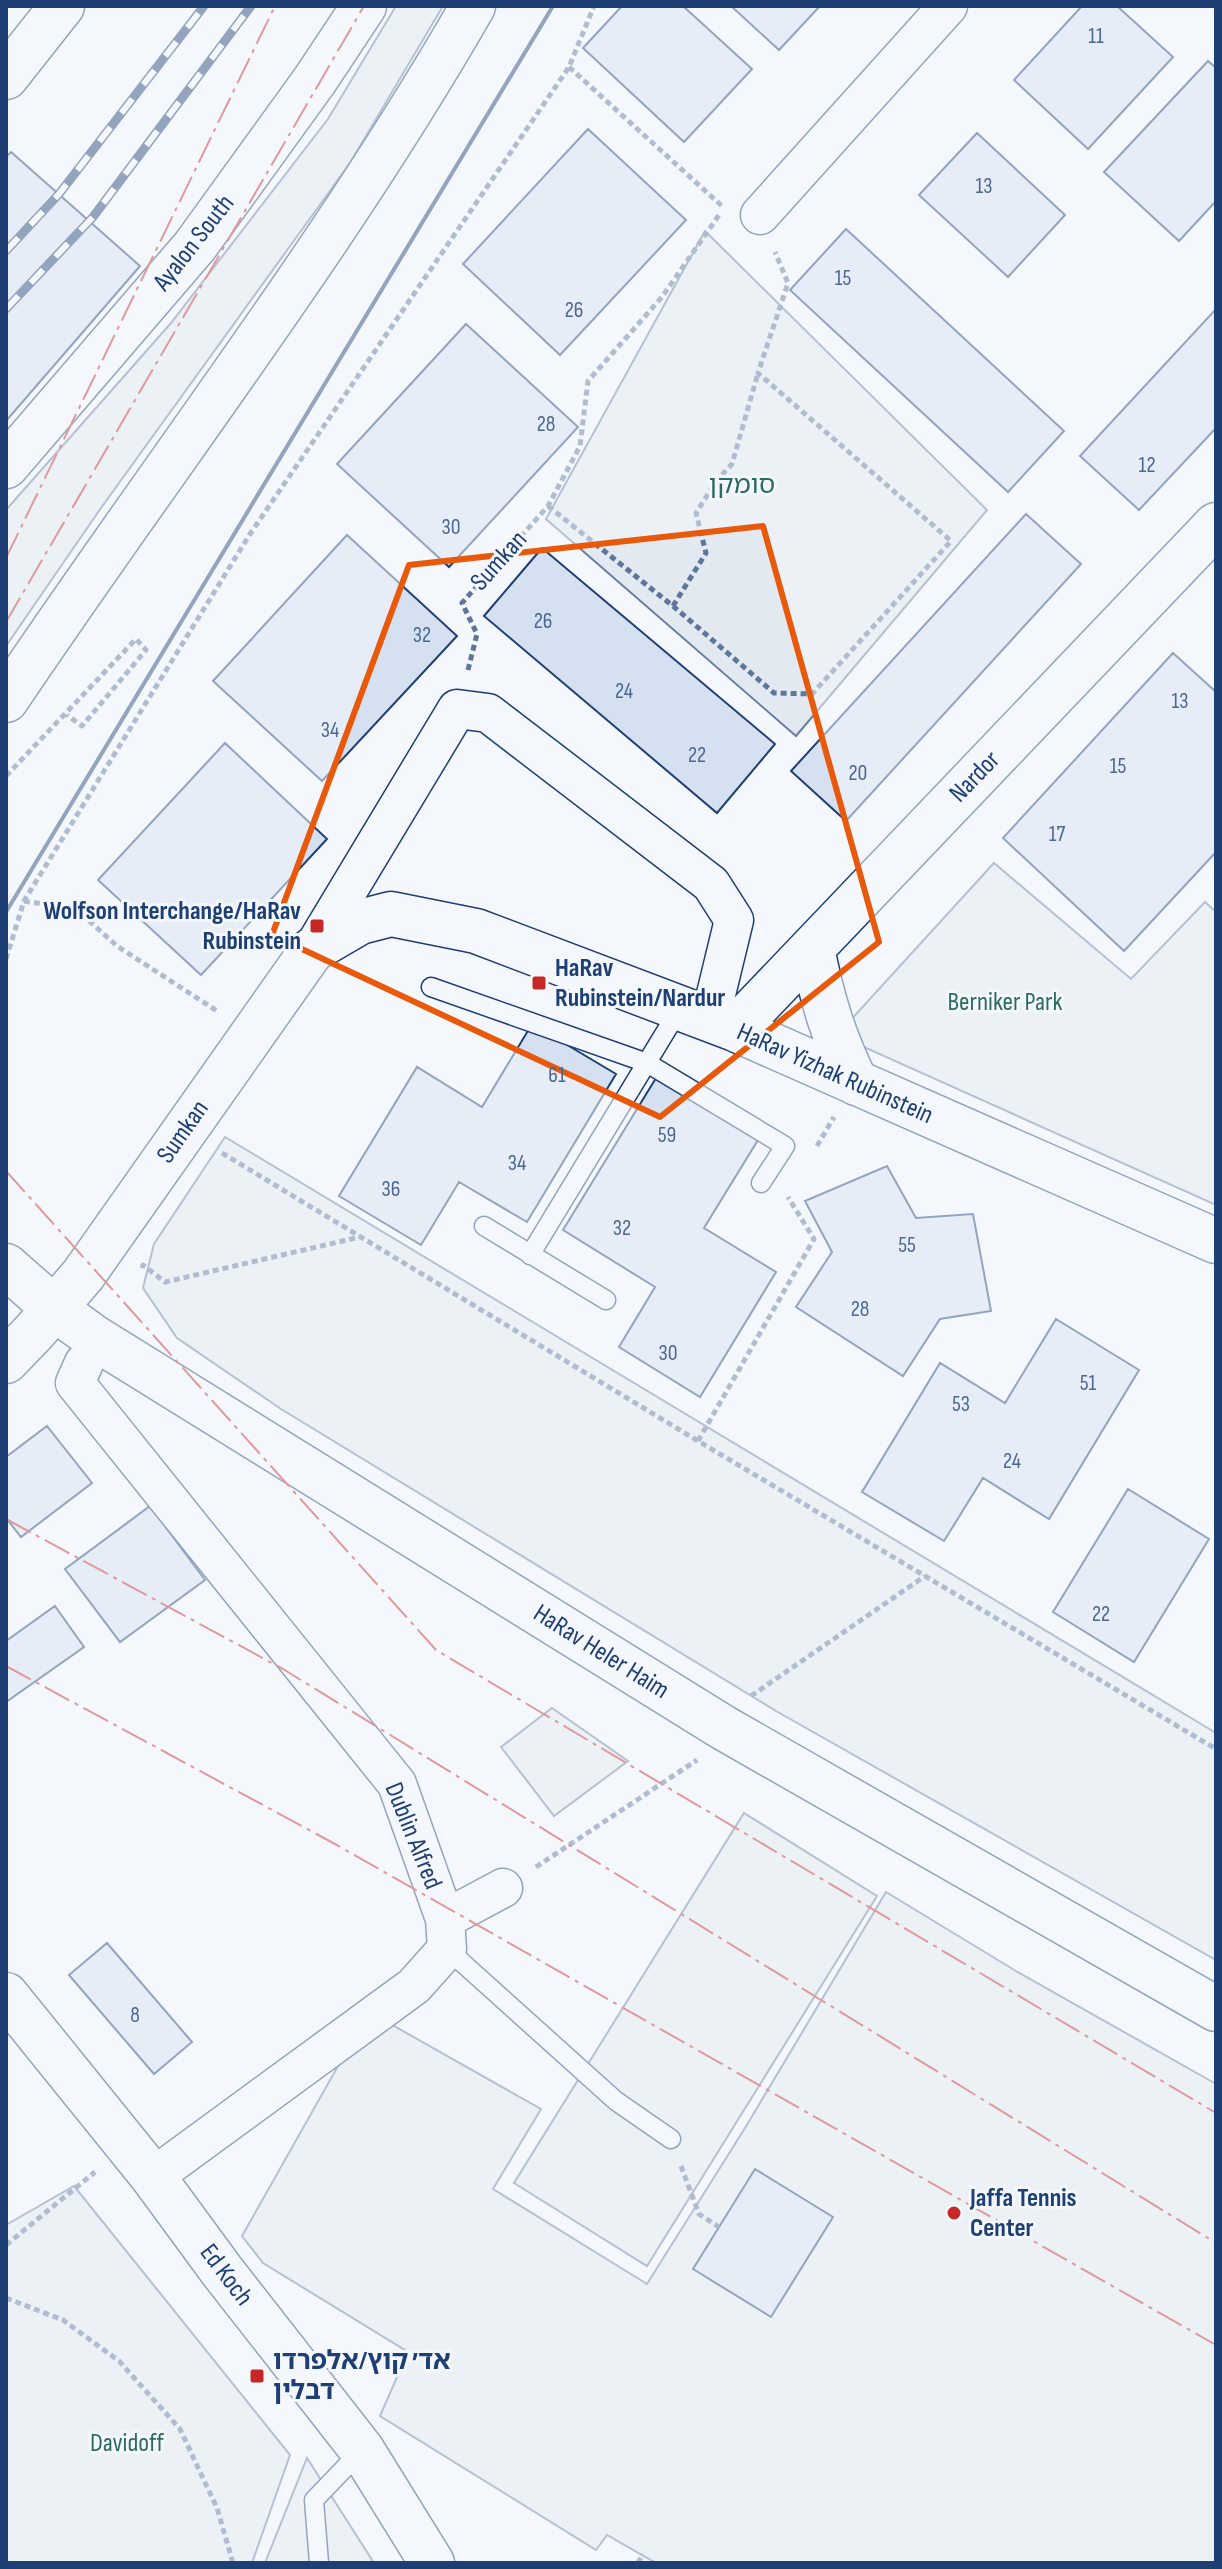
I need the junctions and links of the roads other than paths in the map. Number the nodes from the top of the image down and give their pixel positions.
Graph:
1 (62, 6) edge
2 (364, 6) edge
3 (473, 6) edge
4 (948, 6) edge
5 (6, 77) edge
6 (742, 211) road end
7 (6, 466) edge
8 (1216, 525) edge
9 (6, 700) edge
10 (812, 948) junction
11 (312, 950) junction
12 (431, 987) dead end
13 (708, 1019) junction
14 (647, 1063) junction
15 (856, 1083) junction
16 (765, 1176) road end
17 (484, 1226) dead end
18 (1216, 1241) edge
19 (530, 1255) junction
20 (6, 1266) edge
21 (606, 1300) dead end
22 (55, 1309) junction
23 (6, 1361) edge
24 (84, 1363) dead end
25 (503, 1888) road end
26 (446, 1934) junction
27 (6, 1995) edge
28 (1216, 2009) edge
29 (671, 2139) road end
30 (140, 2161) junction
31 (362, 2450) junction
32 (319, 2563) edge
33 (432, 2563) edge

1 - 5 main road
2 - 7 main road, Ayalon South
3 - 9 main road
4 - 6 street
8 - 10 main road, Nardor
10 - 13 main road, Nardor
10 - 15 main road
11 - 13 main road, HaRav Yizhak Rubinstein
11 - 13 street, Sumkan
11 - 22 main road, Sumkan
12 - 14 lane
13 - 14 lane
13 - 15 main road, HaRav Yizhak Rubinstein
14 - 16 lane
14 - 19 lane
15 - 18 main road, HaRav Yizhak Rubinstein
17 - 19 lane
19 - 21 lane
20 - 22 main road, HaRav Heler Haim
22 - 23 main road, Sumkan
22 - 28 main road, HaRav Heler Haim
24 - 26 street, Dublin Alfred
25 - 26 street
26 - 29 lane
26 - 30 street
27 - 30 main road, Ed Koch
30 - 31 main road, Ed Koch
31 - 32 lane
31 - 33 main road, Ed Koch

